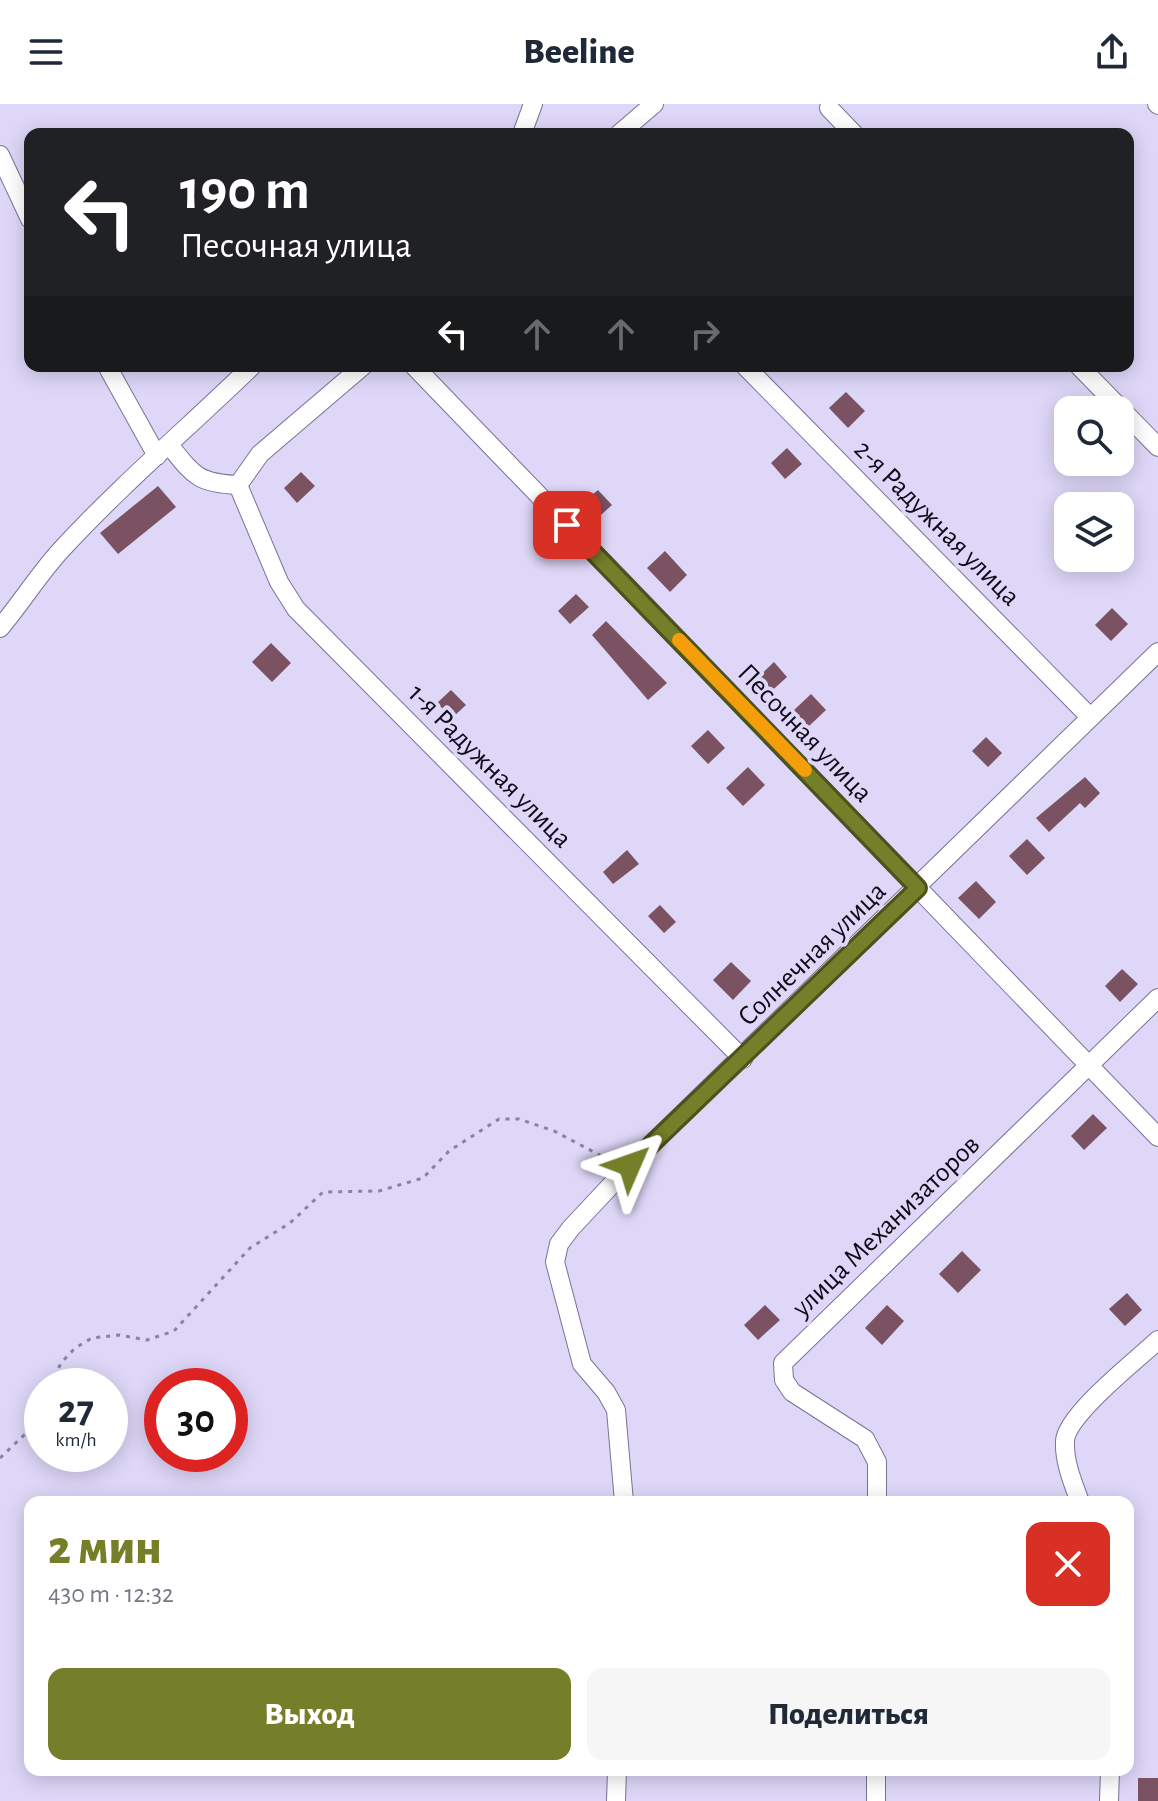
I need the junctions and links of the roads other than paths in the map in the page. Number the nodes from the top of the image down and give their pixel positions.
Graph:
1 (533, 104) edge
2 (654, 104) edge
3 (829, 108) dead end
4 (524, 128) edge
5 (626, 128) edge
6 (848, 128) edge
7 (0, 155) edge
8 (24, 206) edge
9 (111, 372) edge
10 (246, 372) edge
11 (356, 372) edge
12 (420, 372) edge
13 (751, 372) edge
14 (1085, 372) edge
15 (1158, 447) edge
16 (163, 451) junction
17 (238, 485) junction
18 (0, 628) edge
19 (1158, 652) edge
20 (1090, 717) junction
21 (918, 888) junction
22 (1158, 998) edge
23 (743, 1059) junction
24 (1089, 1065) junction
25 (1158, 1137) edge
26 (1158, 1340) edge
27 (623, 1496) edge
28 (877, 1496) edge
29 (1078, 1496) edge
30 (617, 1776) edge
31 (876, 1776) edge
32 (1110, 1776) edge
33 (616, 1801) edge
34 (876, 1801) edge
35 (1109, 1801) edge

1 - 4 street
2 - 5 street
3 - 6 street
7 - 8 street
9 - 16 street
10 - 16 street
11 - 17 street
12 - 21 street, Песочная улица
13 - 20 street, 2-я Радужная улица
14 - 15 street
16 - 17 street
16 - 18 street
17 - 23 street, 1-я Радужная улица
19 - 20 street, Солнечная улица
20 - 21 street, Солнечная улица
21 - 23 street, Солнечная улица
21 - 24 street, Песочная улица
22 - 24 street, улица Механизаторов
23 - 27 street, Солнечная улица
24 - 25 street, Песочная улица
24 - 28 street, улица Механизаторов
26 - 29 street
30 - 33 street
31 - 34 street
32 - 35 street

